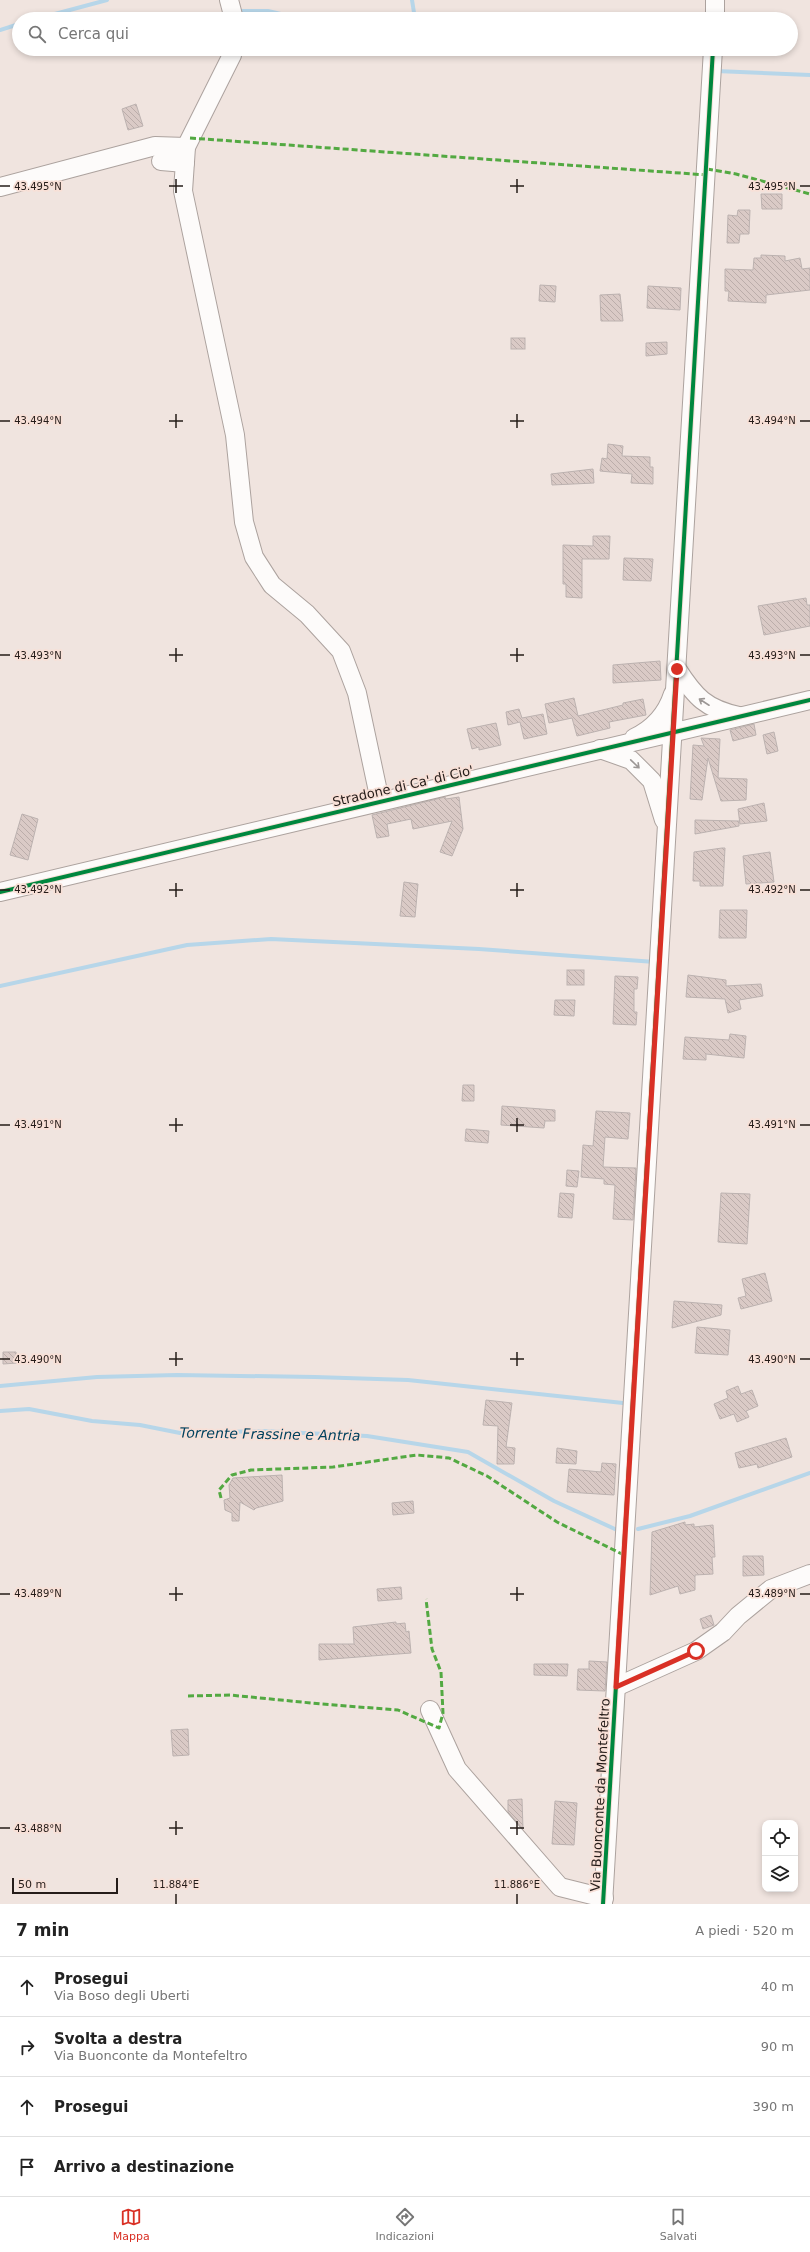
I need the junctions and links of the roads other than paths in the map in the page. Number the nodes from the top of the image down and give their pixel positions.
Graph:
1 (229, 0) edge
2 (716, 0) edge
3 (232, 12) edge
4 (715, 12) edge
5 (232, 56) edge
6 (713, 56) edge
7 (185, 155) junction
8 (161, 161) dead end
9 (0, 187) edge
10 (677, 675) junction
11 (810, 700) edge
12 (740, 716) junction
13 (673, 732) junction
14 (621, 744) junction
15 (600, 749) junction
16 (380, 801) junction
17 (667, 836) junction
18 (0, 892) edge
19 (810, 1574) edge
20 (616, 1687) junction
21 (430, 1710) dead end
22 (603, 1901) edge

1 - 3 street
2 - 4 street
5 - 7 street
6 - 10 street
7 - 8 street
7 - 9 street
7 - 16 street
12 -> 10 street
10 - 13 street
10 - 14 street
11 - 12 street, Stradone di Ca' di Cio'
12 - 13 street, Stradone di Ca' di Cio'
13 - 14 street, Stradone di Ca' di Cio'
13 - 17 street
14 - 15 street, Stradone di Ca' di Cio'
15 - 16 street, Stradone di Ca' di Cio'
15 -> 17 street
16 - 18 street, Stradone di Ca' di Cio'
17 - 20 street, Via Buonconte da Montefeltro
19 - 20 street
20 - 22 street, Via Buonconte da Montefeltro
21 - 22 street

